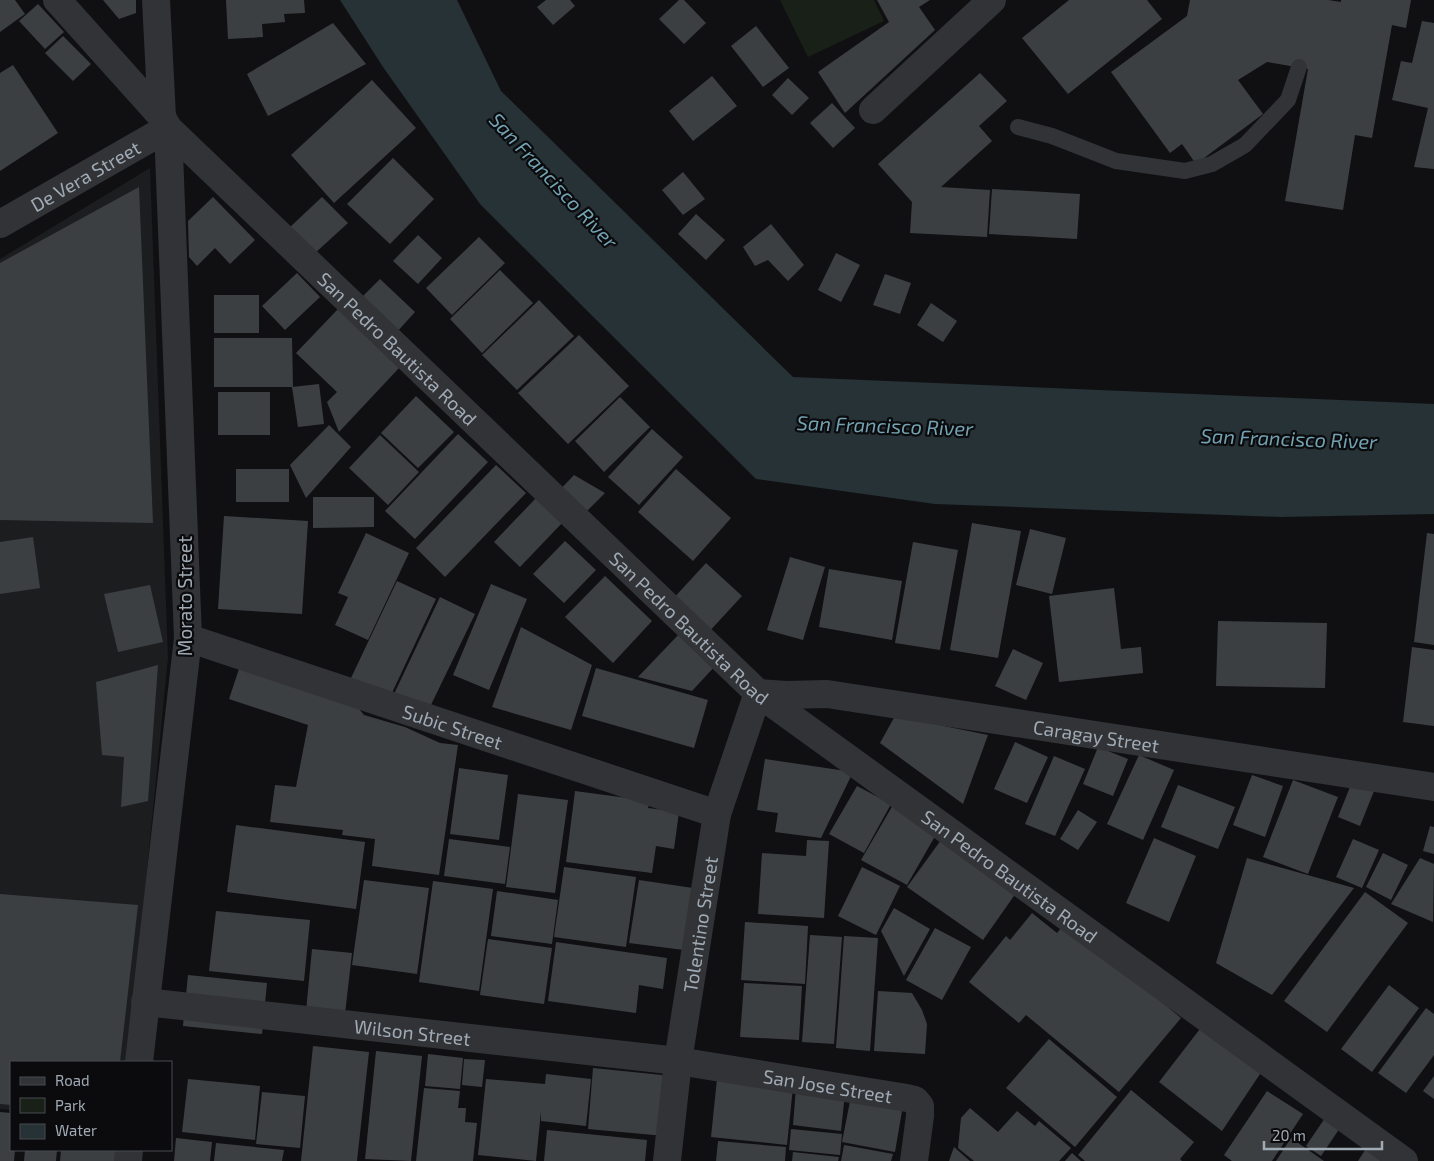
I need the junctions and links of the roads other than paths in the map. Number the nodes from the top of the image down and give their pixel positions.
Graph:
1 (57, 0) edge
2 (156, 0) edge
3 (992, 0) edge
4 (1299, 67) dead end
5 (872, 110) dead end
6 (165, 122) junction
7 (1018, 126) dead end
8 (0, 224) edge
9 (188, 638) junction
10 (758, 693) junction
11 (1434, 786) edge
12 (717, 814) junction
13 (145, 1002) junction
14 (139, 1061) edge
15 (678, 1061) junction
16 (667, 1161) edge
17 (914, 1161) edge
18 (1404, 1161) edge

1 - 6 street, San Pedro Bautista Road
2 - 6 street, Morato Street
3 - 5 street
4 - 7 lane
6 - 8 street, De Vera Street
6 - 9 street, Morato Street
6 - 10 street, San Pedro Bautista Road
9 - 12 street, Subic Street
9 - 13 street, Morato Street
10 - 11 street, Caragay Street
10 - 12 street, Tolentino Street
10 - 18 street, San Pedro Bautista Road
12 - 15 street, Tolentino Street
13 - 14 street, Morato Street
13 - 15 street, Wilson Street
15 - 16 street, Tolentino Street
15 - 17 street, San Jose Street

